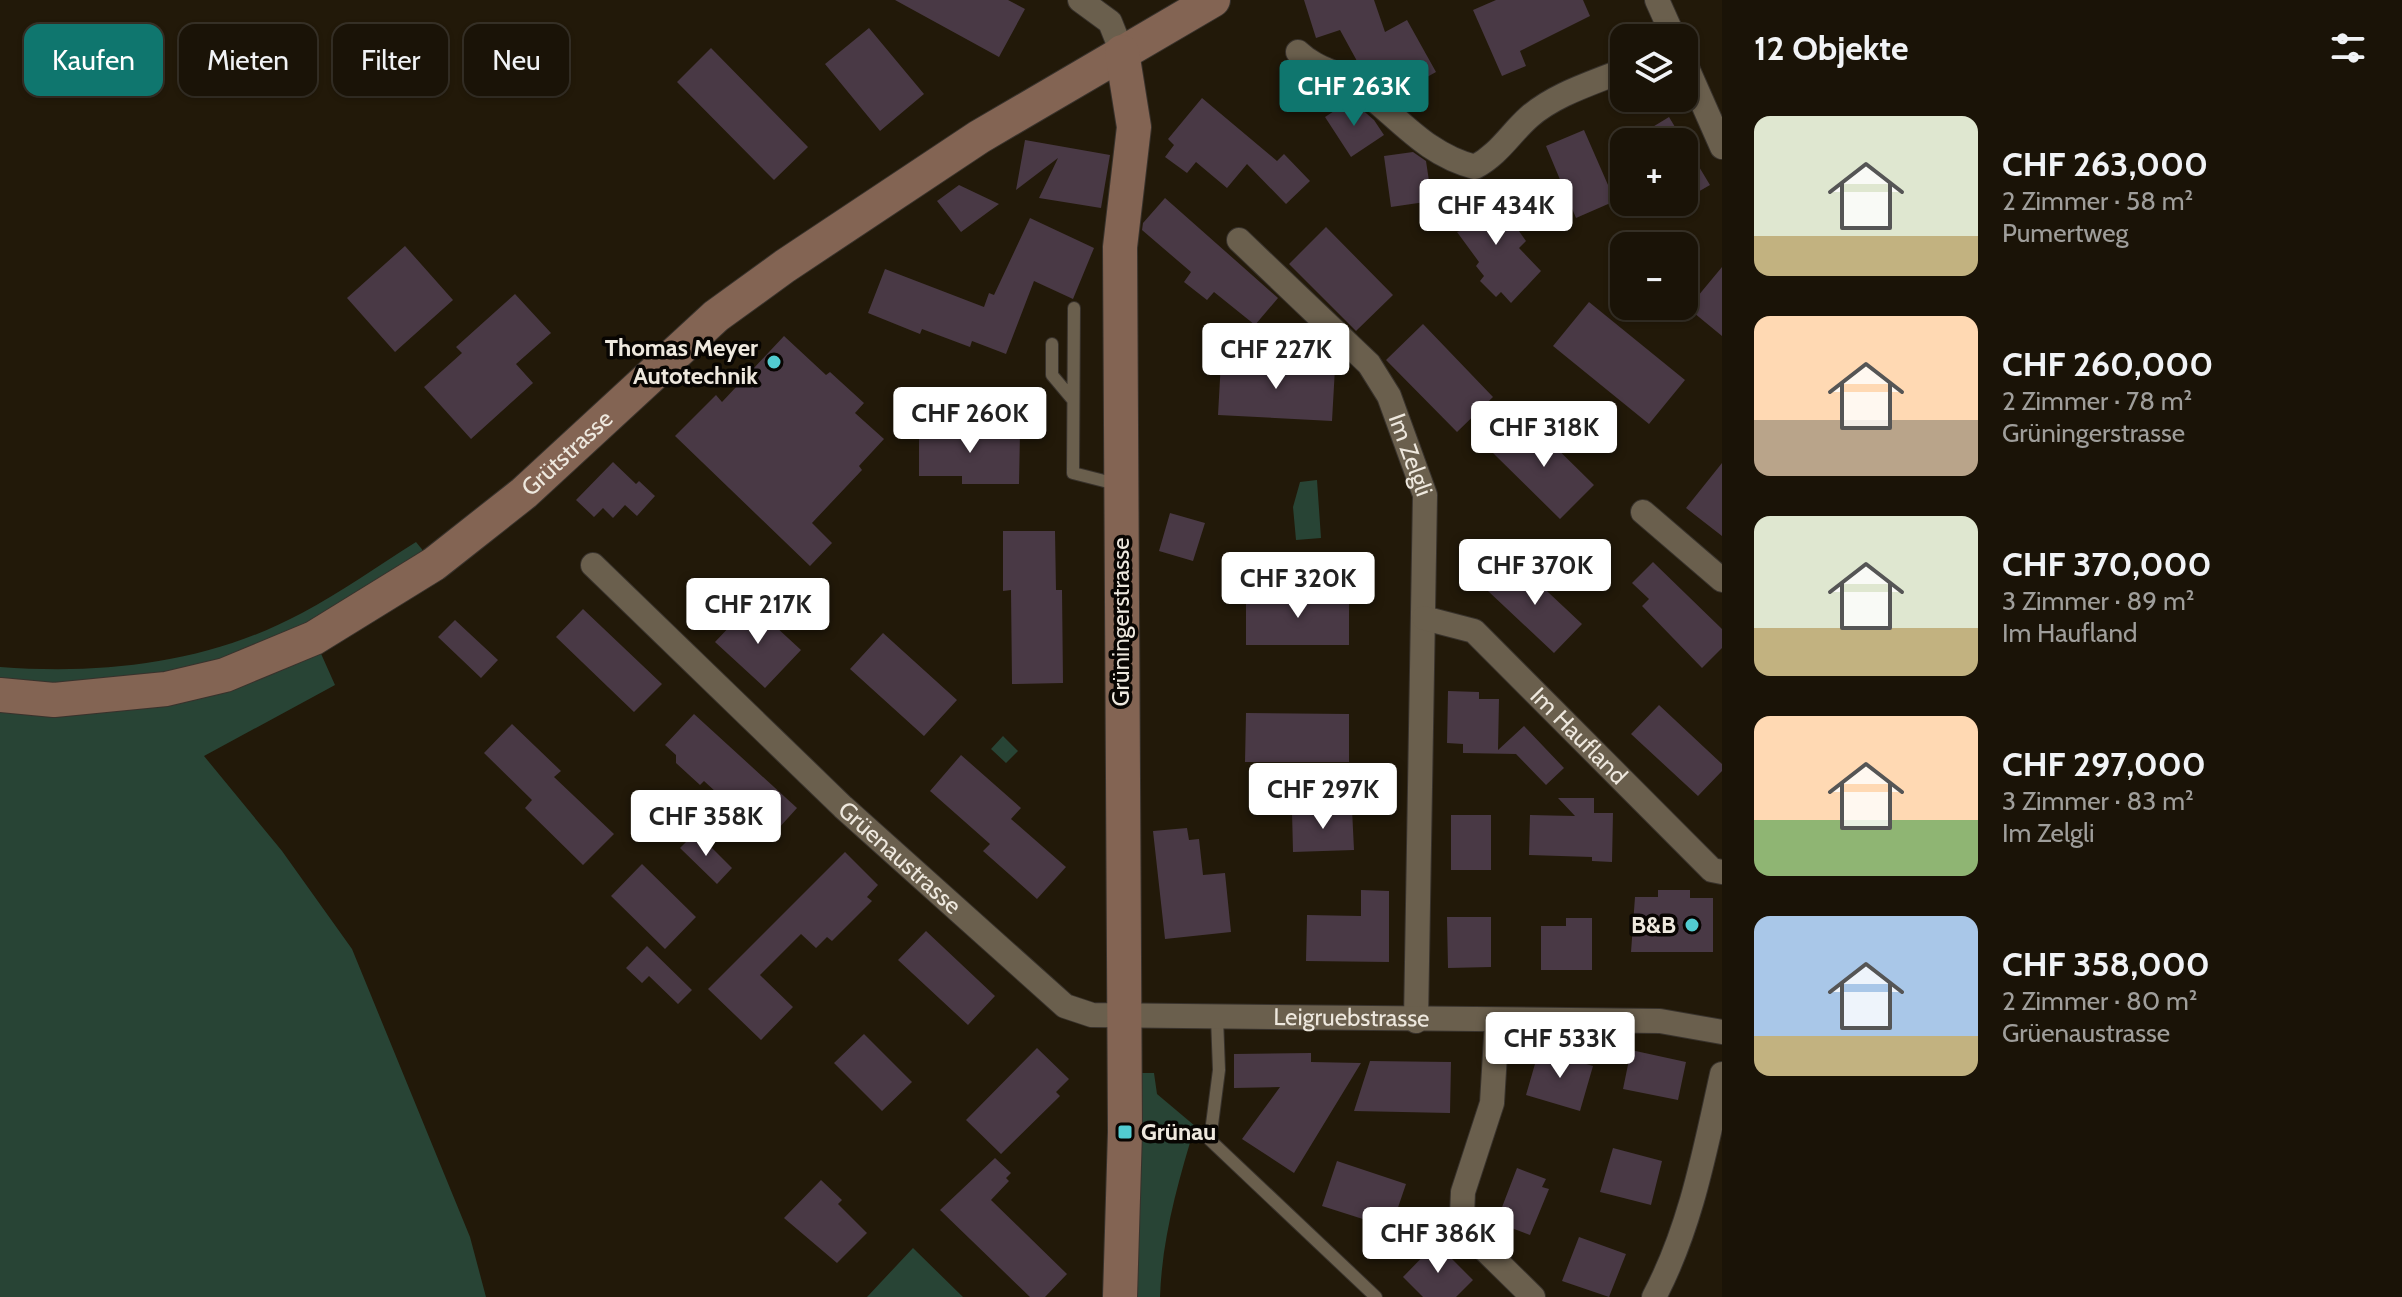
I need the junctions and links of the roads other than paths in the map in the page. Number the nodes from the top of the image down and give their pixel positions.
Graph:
1 (1080, 0) edge
2 (1213, 0) edge
3 (1657, 0) edge
4 (1668, 24) edge
5 (1122, 52) junction
6 (1298, 52) dead end
7 (1610, 76) edge
8 (1698, 93) edge
9 (1722, 147) edge
10 (1239, 240) dead end
11 (1074, 308) dead end
12 (1052, 344) dead end
13 (1073, 400) junction
14 (1120, 485) junction
15 (1643, 512) dead end
16 (593, 565) dead end
17 (1722, 580) edge
18 (1424, 618) junction
19 (0, 695) edge
20 (1722, 872) edge
21 (1123, 1015) junction
22 (1217, 1018) junction
23 (1416, 1021) junction
24 (1497, 1021) junction
25 (1722, 1032) edge
26 (1722, 1074) edge
27 (1120, 1297) edge
28 (1376, 1297) edge
29 (1533, 1297) edge
30 (1654, 1297) edge

1 - 5 street
2 - 5 main road
3 - 4 street
5 - 14 main road, Grüningerstrasse
5 - 19 main road, Grütstrasse
6 - 7 street
8 - 9 street
10 - 18 street, Im Zelgli
11 - 13 lane
12 - 13 lane
13 - 14 lane
14 - 21 main road, Grüningerstrasse
15 - 17 street
16 - 21 street, Grüenaustrasse
18 - 20 street, Im Haufland
18 - 23 street, Im Zelgli
21 - 22 street, Leigruebstrasse
21 - 27 main road, Grüningerstrasse
22 - 23 street, Leigruebstrasse
22 - 28 lane
23 - 24 street, Leigruebstrasse
24 - 25 street, Leigruebstrasse
24 - 29 street
26 - 30 street

